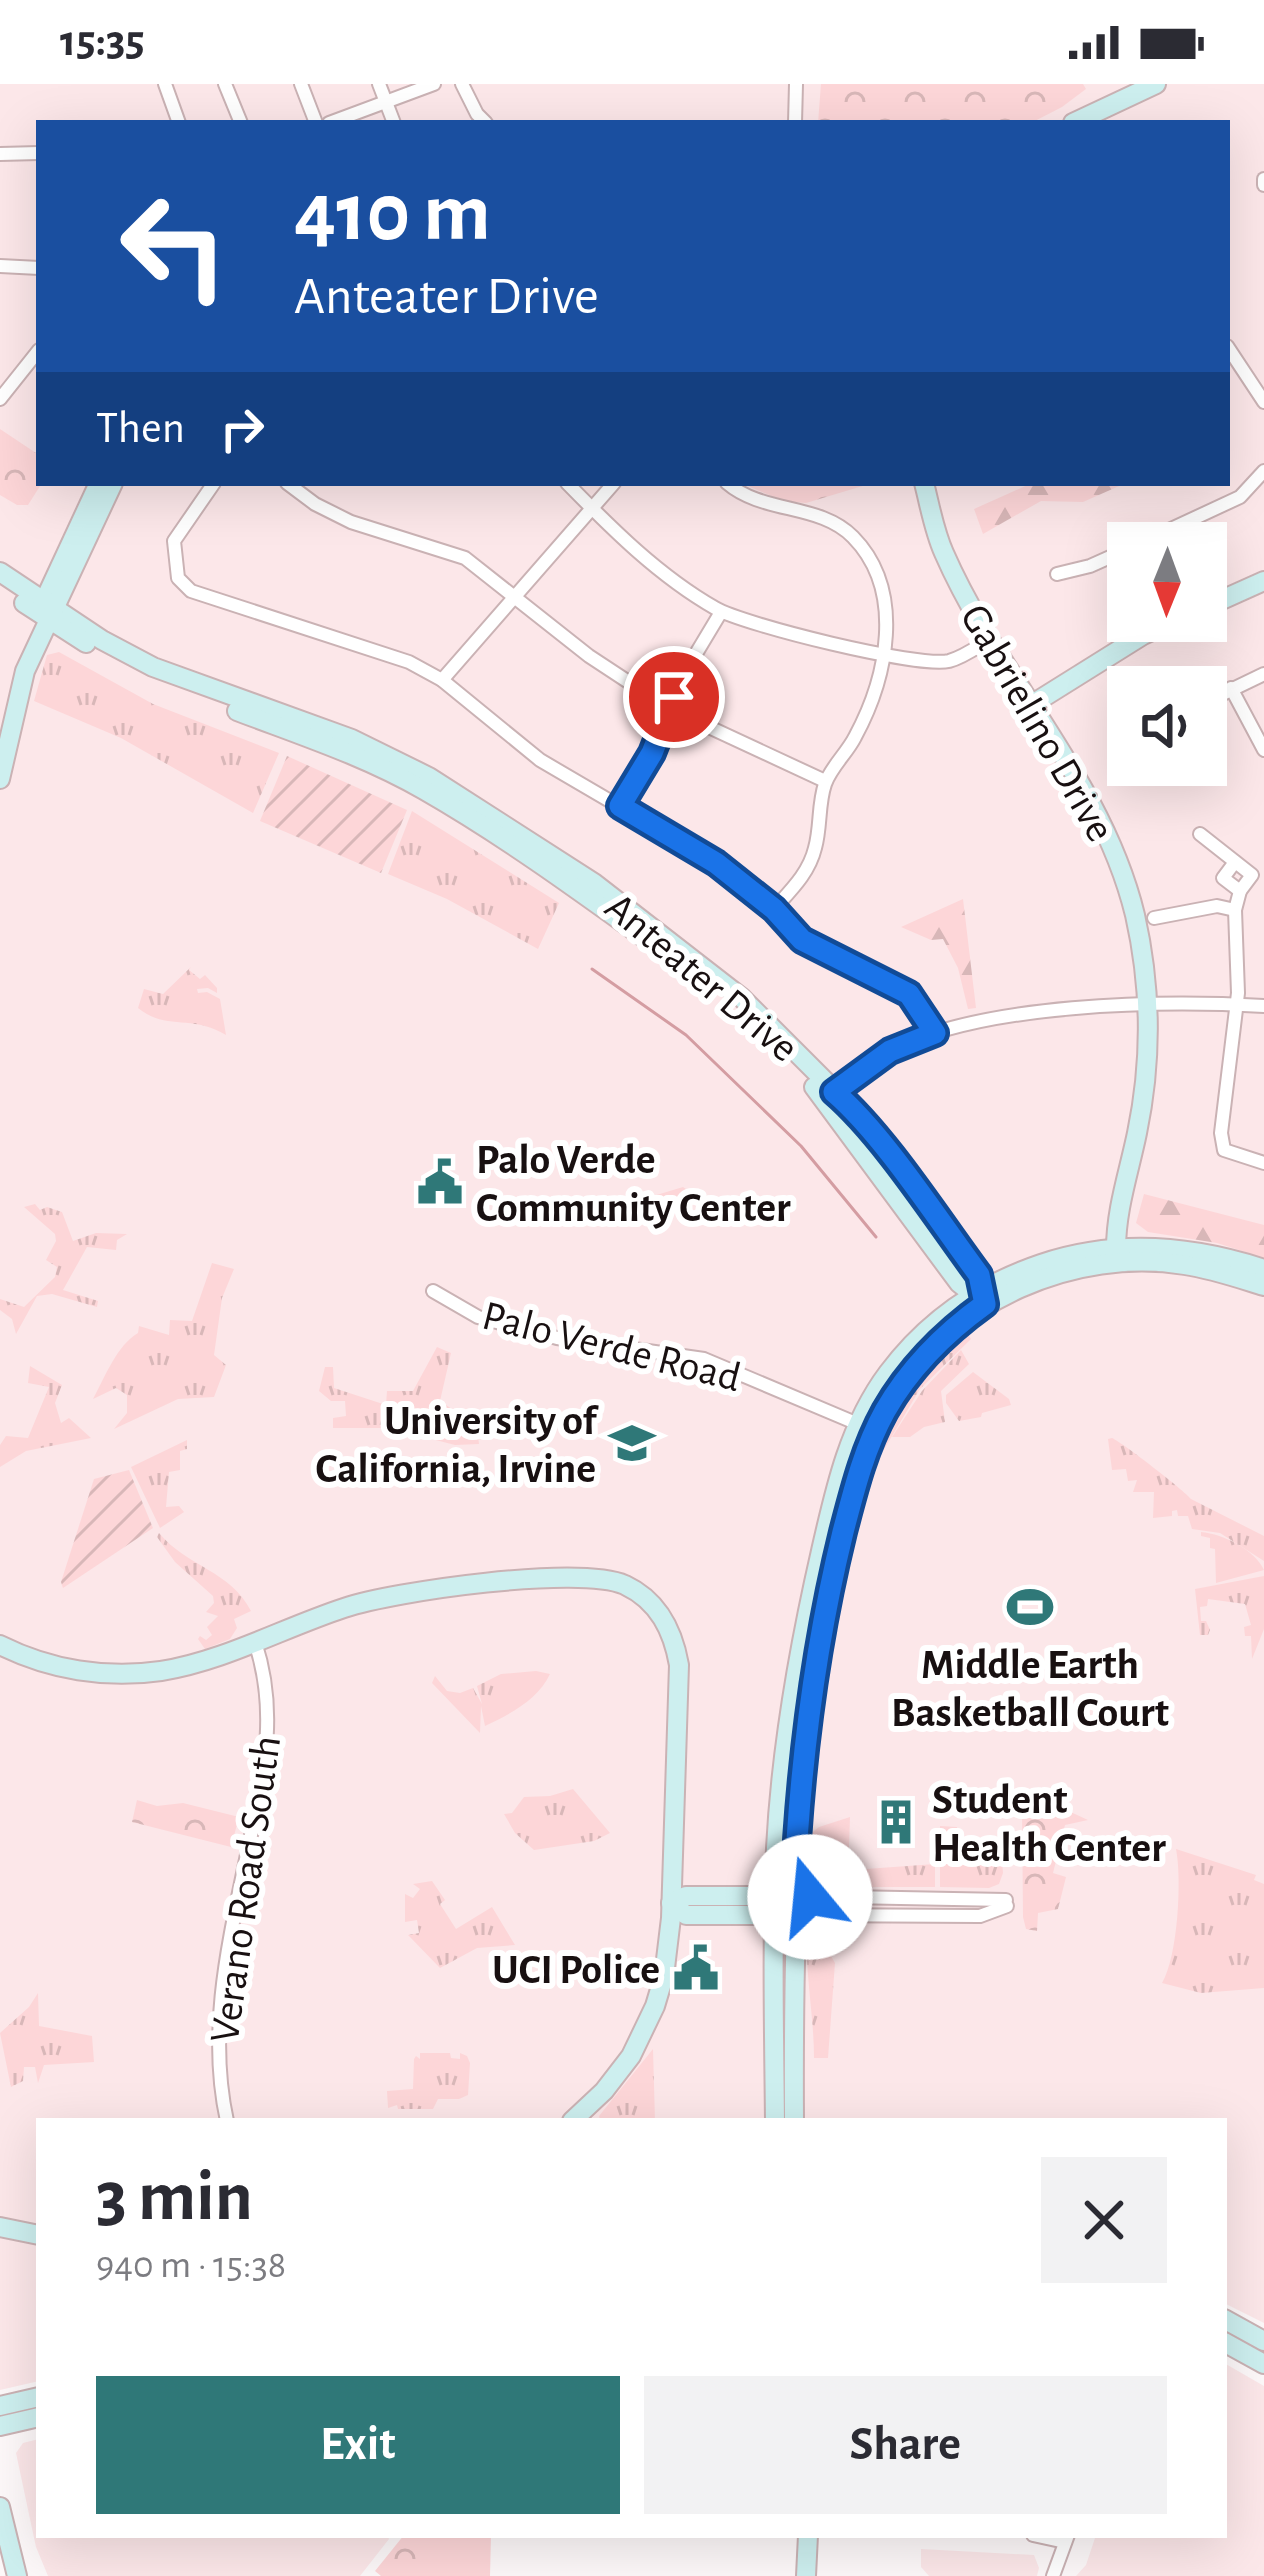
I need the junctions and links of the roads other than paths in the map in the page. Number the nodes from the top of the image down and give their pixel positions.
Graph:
1 (165, 84) edge
2 (225, 84) edge
3 (301, 84) edge
4 (379, 84) edge
5 (434, 84) edge
6 (462, 84) edge
7 (796, 84) edge
8 (1156, 84) edge
9 (386, 101) junction
10 (178, 120) edge
11 (240, 120) edge
12 (315, 120) edge
13 (337, 120) edge
14 (393, 120) edge
15 (483, 120) edge
16 (795, 120) edge
17 (1078, 120) edge
18 (36, 153) edge
19 (0, 154) edge
20 (0, 266) edge
21 (36, 268) edge
22 (1230, 351) edge
23 (36, 354) edge
24 (0, 399) edge
25 (1264, 402) edge
26 (1264, 471) edge
27 (98, 486) edge
28 (111, 486) edge
29 (212, 486) edge
30 (291, 486) edge
31 (570, 486) edge
32 (611, 486) edge
33 (732, 486) edge
34 (925, 486) edge
35 (591, 508) junction
36 (1186, 522) edge
37 (1107, 558) edge
38 (0, 572) edge
39 (1058, 574) dead end
40 (1264, 581) edge
41 (0, 586) edge
42 (514, 596) junction
43 (1227, 598) edge
44 (46, 612) junction
45 (721, 612) junction
46 (990, 639) junction
47 (1132, 642) edge
48 (884, 657) junction
49 (1264, 674) edge
50 (442, 680) junction
51 (1231, 688) junction
52 (1227, 690) edge
53 (1031, 705) junction
54 (668, 708) junction
55 (0, 713) edge
56 (1264, 750) edge
57 (0, 779) edge
58 (825, 782) junction
59 (620, 806) junction
60 (1200, 834) dead end
61 (581, 893) junction
62 (774, 909) junction
63 (1235, 910) junction
64 (1154, 918) dead end
65 (698, 962) junction
66 (1147, 1003) junction
67 (1238, 1004) junction
68 (1264, 1006) edge
69 (935, 1033) junction
70 (830, 1096) junction
71 (1264, 1163) edge
72 (1116, 1249) junction
73 (1264, 1270) edge
74 (1264, 1286) edge
75 (433, 1291) dead end
76 (980, 1296) junction
77 (858, 1424) junction
78 (255, 1642) junction
79 (0, 1645) edge
80 (671, 1903) junction
81 (1006, 1903) dead end
82 (784, 1906) junction
83 (227, 2118) edge
84 (575, 2118) edge
85 (775, 2118) edge
86 (794, 2118) edge
87 (0, 2228) edge
88 (36, 2234) edge
89 (1227, 2321) edge
90 (1264, 2341) edge
91 (1227, 2344) edge
92 (1264, 2364) edge
93 (36, 2398) edge
94 (0, 2406) edge
95 (36, 2418) edge
96 (0, 2426) edge
97 (0, 2507) edge
98 (808, 2538) edge
99 (1066, 2539) edge
100 (17, 2576) edge
101 (806, 2576) edge
102 (1053, 2576) edge

1 - 10 street
2 - 11 street
3 - 12 street
4 - 9 street
5 - 9 street
6 - 15 street
7 - 16 street
8 - 17 main road
9 - 13 street
9 - 14 street
18 - 19 street
20 - 21 street
22 - 25 street
23 - 24 street
26 - 36 street
27 - 44 main road
28 - 44 main road
29 - 50 street
30 - 42 street
31 - 35 street
32 - 35 street
33 - 48 street
34 - 46 main road, Gabrielino Drive
35 - 42 street
35 - 45 street
37 - 39 street
38 - 44 main road, Anteater Drive
40 - 43 main road
41 - 44 main road, Anteater Drive
42 - 50 street
42 - 54 street
44 - 55 main road
44 - 57 main road
44 - 61 main road, Anteater Drive
44 - 65 main road, Anteater Drive
45 - 48 street
45 - 54 street
46 - 48 street
46 - 53 main road, Gabrielino Drive
47 - 53 main road
48 - 58 street
49 - 51 street
50 - 59 street
51 - 52 street
51 - 56 street
53 - 66 main road, Gabrielino Drive
54 - 58 street
54 - 59 street
58 - 62 street
59 - 62 street
60 - 63 street
61 - 65 main road
61 - 70 main road, Anteater Drive
62 - 69 street
63 - 64 street
63 - 67 street
65 - 70 main road, Anteater Drive
66 - 67 street
66 - 69 street
66 - 72 main road, Gabrielino Drive
67 - 68 street
67 - 71 street
69 - 70 street
70 - 76 main road, Anteater Drive
72 - 73 main road
72 - 76 main road
74 - 76 main road
75 - 77 street, Palo Verde Road
76 - 77 main road
76 - 82 main road
77 - 82 main road
78 - 79 main road
78 - 80 main road
78 - 83 street, Verano Road South
80 - 82 main road
80 - 84 main road
81 - 82 street
82 - 85 main road
82 - 86 main road
87 - 88 main road
89 - 90 main road
91 - 92 main road
93 - 94 main road
95 - 96 main road
97 - 100 main road
98 - 101 main road
99 - 102 street

